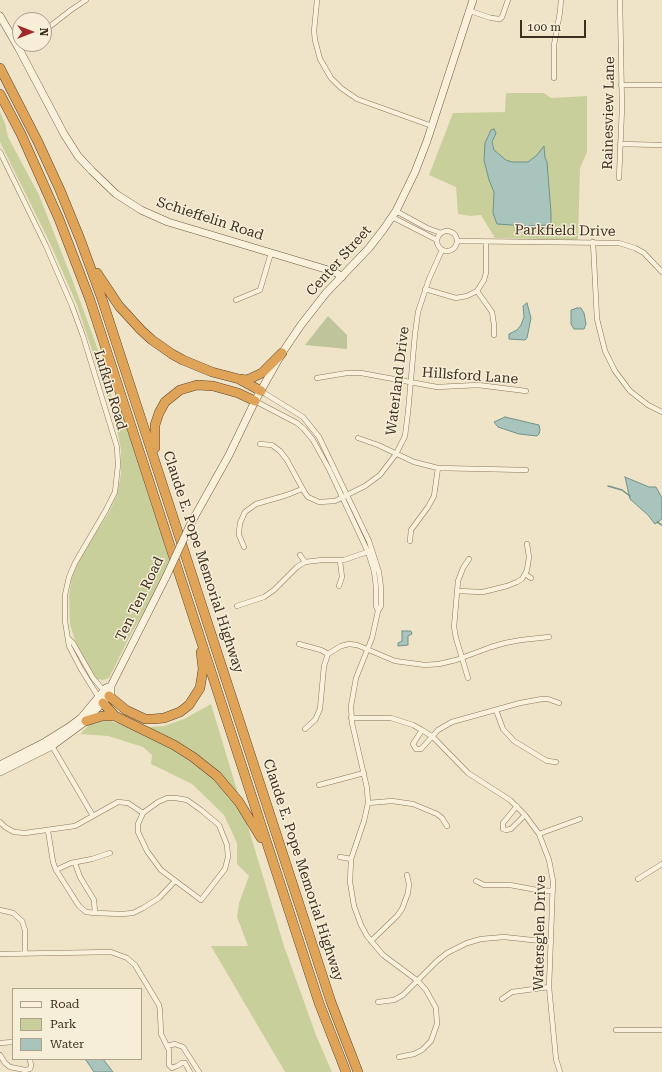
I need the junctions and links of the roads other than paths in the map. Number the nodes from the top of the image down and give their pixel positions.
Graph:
1 (86, 0) edge
2 (317, 0) edge
3 (473, 0) edge
4 (508, 0) edge
5 (562, 0) edge
6 (620, 0) edge
7 (470, 11) junction
8 (0, 16) edge
9 (52, 25) edge
10 (12, 33) edge
11 (23, 52) edge
12 (0, 68) edge
13 (554, 78) dead end
14 (621, 85) junction
15 (662, 85) edge
16 (0, 94) edge
17 (432, 126) junction
18 (620, 144) junction
19 (662, 145) edge
20 (0, 152) edge
21 (619, 178) dead end
22 (394, 214) junction
23 (441, 233) junction
24 (437, 240) junction
25 (457, 241) junction
26 (486, 242) junction
27 (594, 242) junction
28 (442, 250) junction
29 (271, 253) junction
30 (89, 261) junction
31 (662, 272) edge
32 (342, 277) junction
33 (425, 289) junction
34 (477, 291) junction
35 (236, 300) dead end
36 (494, 335) dead end
37 (282, 353) junction
38 (317, 378) dead end
39 (239, 379) junction
40 (411, 382) junction
41 (261, 391) junction
42 (526, 391) dead end
43 (256, 400) junction
44 (662, 412) edge
45 (358, 438) dead end
46 (260, 444) dead end
47 (396, 454) junction
48 (155, 458) junction
49 (438, 468) junction
50 (526, 470) dead end
51 (302, 489) junction
52 (347, 495) junction
53 (342, 498) junction
54 (191, 523) joint
55 (410, 541) dead end
56 (527, 544) dead end
57 (244, 548) dead end
58 (373, 549) junction
59 (368, 552) junction
60 (300, 555) dead end
61 (468, 559) dead end
62 (340, 561) junction
63 (305, 562) junction
64 (525, 574) junction
65 (531, 578) dead end
66 (339, 586) dead end
67 (457, 591) junction
68 (237, 606) dead end
69 (378, 611) junction
70 (549, 637) dead end
71 (69, 639) junction
72 (201, 639) junction
73 (299, 644) dead end
74 (367, 649) junction
75 (328, 654) junction
76 (462, 658) junction
77 (468, 678) dead end
78 (104, 697) junction
79 (559, 703) dead end
80 (496, 710) junction
81 (115, 716) junction
82 (351, 718) junction
83 (86, 721) junction
84 (305, 729) dead end
85 (422, 730) junction
86 (433, 737) junction
87 (52, 746) junction
88 (556, 762) dead end
89 (0, 765) edge
90 (0, 772) edge
91 (364, 773) junction
92 (319, 785) dead end
93 (368, 803) junction
94 (517, 806) junction
95 (143, 813) junction
96 (525, 815) junction
97 (92, 816) junction
98 (580, 819) dead end
99 (0, 822) edge
100 (447, 826) dead end
101 (48, 830) junction
102 (539, 834) junction
103 (110, 853) dead end
104 (271, 856) junction
105 (340, 857) dead end
106 (352, 859) junction
107 (75, 863) junction
108 (662, 864) edge
109 (56, 870) junction
110 (407, 874) dead end
111 (638, 879) dead end
112 (175, 881) junction
113 (476, 881) dead end
114 (553, 891) junction
115 (0, 910) edge
116 (95, 913) junction
117 (371, 941) junction
118 (551, 942) junction
119 (0, 954) edge
120 (25, 954) junction
121 (418, 981) junction
122 (549, 987) junction
123 (502, 999) dead end
124 (378, 1002) dead end
125 (616, 1030) dead end
126 (662, 1030) edge
127 (12, 1042) edge
128 (0, 1043) edge
129 (167, 1046) junction
130 (0, 1055) edge
131 (399, 1057) dead end
132 (30, 1060) edge
133 (190, 1072) edge
134 (199, 1072) edge
135 (346, 1072) edge
136 (358, 1072) edge
137 (560, 1072) edge

1 - 9 street
2 - 17 street
3 - 7 main road, Center Street
4 - 7 street
5 - 13 street
6 - 14 street, Rainesview Lane
7 - 17 main road, Center Street
8 - 10 main road, Schieffelin Road
11 - 29 main road, Schieffelin Road
12 - 30 highway, Claude E. Pope Memorial Highway
14 - 15 street
14 - 18 street, Rainesview Lane
16 - 72 highway, Claude E. Pope Memorial Highway
17 - 22 main road, Center Street
18 - 19 street
18 - 21 street, Rainesview Lane
20 - 71 street, Lufkin Road
22 - 23 street, Parkfield Drive
22 - 24 street
22 - 32 main road, Center Street
23 - 24 street
23 - 25 street, Parkfield Drive
24 - 28 street
25 - 26 street, Parkfield Drive
25 - 28 street
26 - 27 street, Parkfield Drive
26 - 34 street
27 - 31 street, Parkfield Drive
27 - 44 street
28 - 33 street, Waterland Drive
29 - 32 main road, Schieffelin Road
29 - 35 street
30 - 39 highway
30 - 48 highway, Claude E. Pope Memorial Highway
32 - 37 main road, Center Street
33 - 34 street
33 - 40 street, Waterland Drive
34 - 36 street
37 - 39 highway
37 - 41 main road, Center Street
38 - 40 street, Hillsford Lane
39 - 41 highway
40 - 42 street, Hillsford Lane
40 - 47 street, Waterland Drive
41 - 43 main road, Center Street
41 - 52 street
43 - 48 highway
43 - 53 street
43 - 54 main road, Center Street
45 - 47 street
46 - 51 street
47 - 49 street
47 - 52 street, Waterland Drive
48 - 136 highway, Claude E. Pope Memorial Highway
49 - 50 street
49 - 55 street
51 - 53 street, Waterland Drive
51 - 57 street
52 - 53 street, Waterland Drive
52 - 58 street
53 - 59 street
54 - 78 main road, Ten Ten Road, bridge
56 - 64 street
58 - 59 street
58 - 69 street
59 - 62 street
59 - 69 street
60 - 63 street
61 - 67 street
62 - 63 street
62 - 66 street
63 - 68 street
64 - 65 street
64 - 67 street
67 - 76 street
69 - 74 street
70 - 76 street
71 - 78 street, Lufkin Road
71 - 78 street, Lufkin Road
72 - 78 highway
72 - 104 highway, Claude E. Pope Memorial Highway
73 - 75 street
74 - 75 street
74 - 76 street
74 - 82 street
75 - 84 street
76 - 77 street
78 - 81 highway
78 - 83 main road, Ten Ten Road
78 - 89 main road, Ten Ten Road
79 - 80 street
80 - 86 street
80 - 88 street
81 - 83 highway
81 - 104 highway
82 - 85 street, Watersglen Drive
82 - 91 street
83 - 87 main road, Ten Ten Road
85 - 86 street, Watersglen Drive
85 - 86 street
86 - 94 street, Watersglen Drive
87 - 90 main road, Ten Ten Road
87 - 97 street
91 - 92 street
91 - 93 street
93 - 100 street
93 - 106 street
94 - 96 street, Watersglen Drive
94 - 96 street
95 - 97 street
95 - 112 street
95 - 112 street
96 - 102 street, Watersglen Drive
97 - 101 street
98 - 102 street
99 - 101 street
101 - 109 street
102 - 114 street, Watersglen Drive
103 - 107 street
104 - 135 highway, Claude E. Pope Memorial Highway
105 - 106 street
106 - 117 street
107 - 109 street
107 - 116 street
108 - 111 street
109 - 116 street
110 - 117 street
112 - 116 street
113 - 114 street
114 - 118 street, Watersglen Drive
115 - 120 street
117 - 121 street
118 - 121 street
118 - 122 street, Watersglen Drive
119 - 120 street
120 - 129 street
121 - 124 street
121 - 131 street
122 - 123 street
122 - 137 street, Watersglen Drive
125 - 126 street
127 - 128 street
129 - 133 street
129 - 134 street
130 - 132 street

